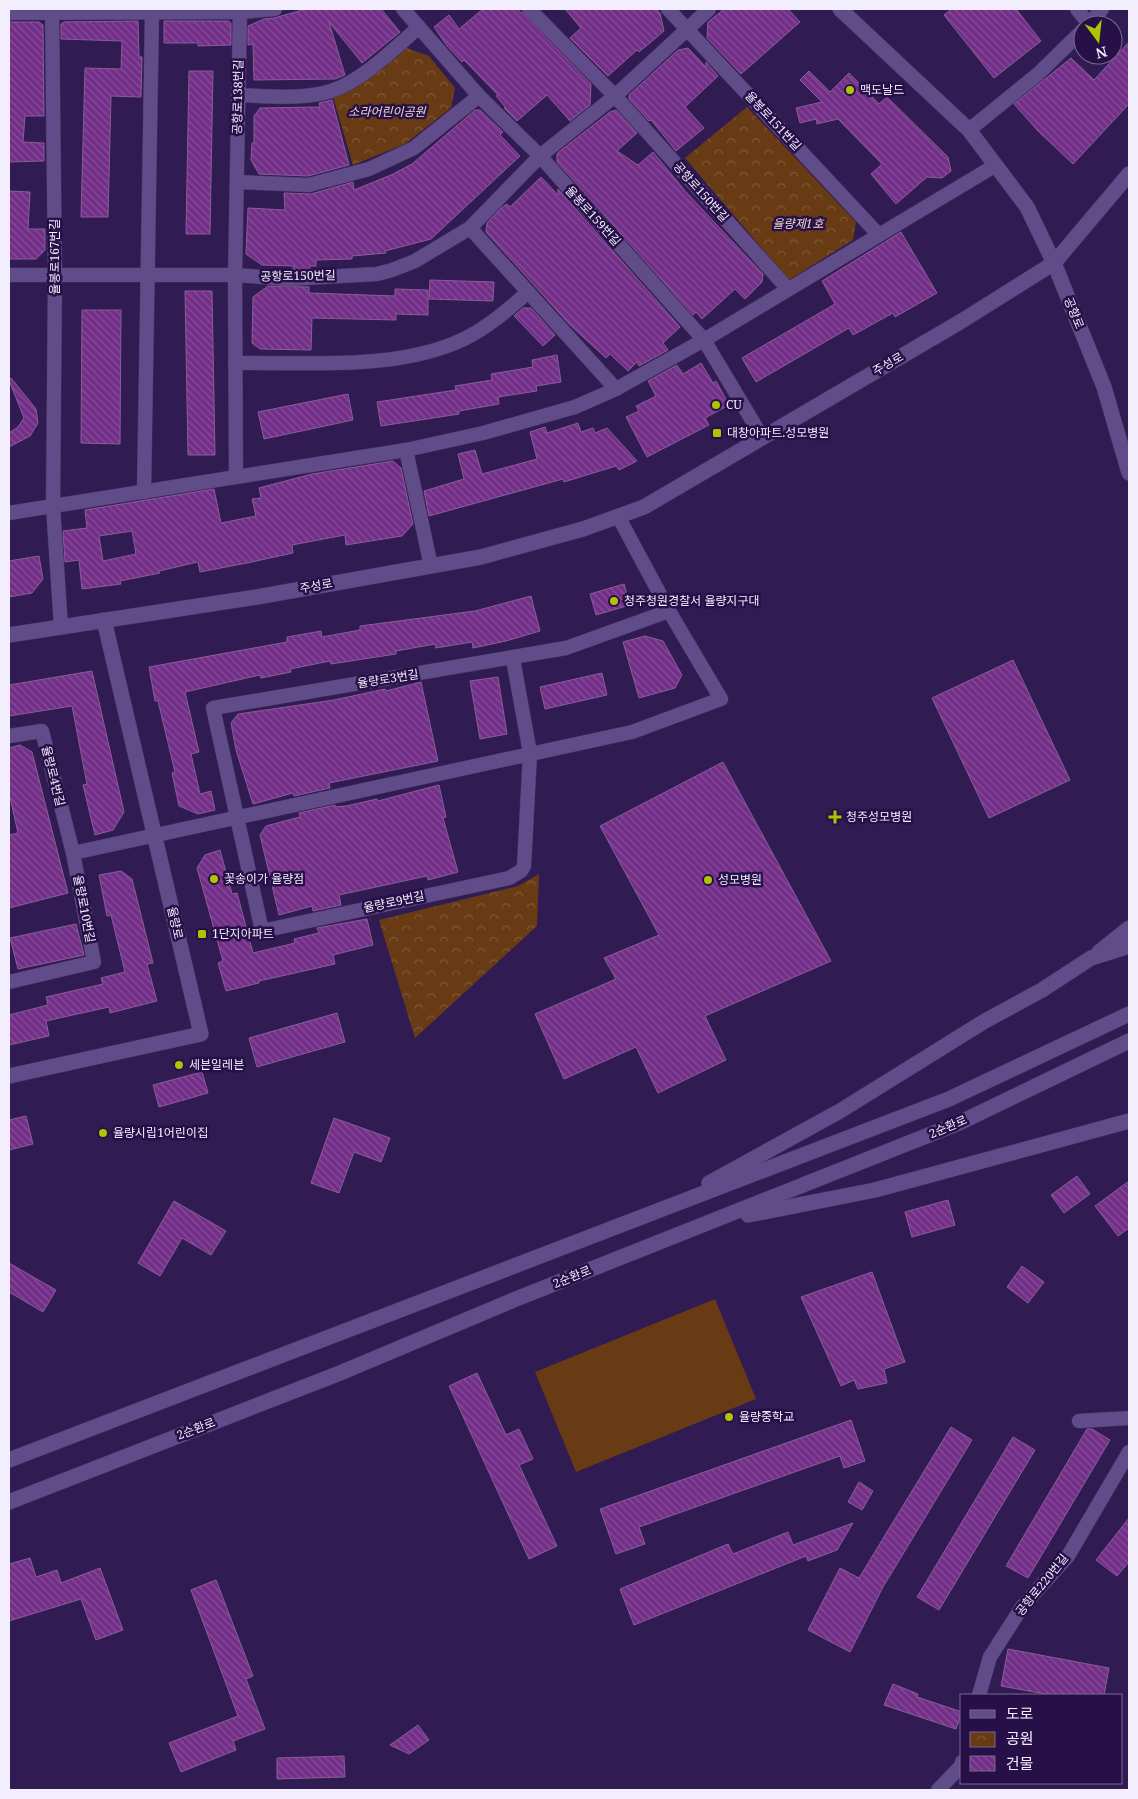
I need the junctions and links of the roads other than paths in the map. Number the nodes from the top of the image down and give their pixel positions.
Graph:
1 (275, 9) edge
2 (403, 9) edge
3 (529, 9) edge
4 (668, 9) edge
5 (709, 9) edge
6 (840, 9) edge
7 (52, 11) edge
8 (152, 12) junction
9 (240, 12) junction
10 (9, 13) edge
11 (419, 27) junction
12 (688, 30) junction
13 (1073, 40) edge
14 (238, 95) junction
15 (479, 96) junction
16 (614, 96) junction
17 (969, 130) junction
18 (540, 156) junction
19 (996, 165) junction
20 (1129, 174) edge
21 (237, 182) junction
22 (470, 228) junction
23 (878, 234) junction
24 (1054, 263) junction
25 (9, 274) edge
26 (55, 275) junction
27 (147, 275) junction
28 (235, 275) junction
29 (788, 289) junction
30 (528, 292) junction
31 (704, 340) junction
32 (235, 363) junction
33 (616, 389) junction
34 (762, 437) junction
35 (406, 450) junction
36 (1129, 473) edge
37 (236, 477) junction
38 (144, 492) junction
39 (53, 506) junction
40 (9, 513) edge
41 (618, 516) junction
42 (431, 566) junction
43 (670, 611) junction
44 (104, 620) junction
45 (60, 627) junction
46 (9, 636) edge
47 (513, 659) junction
48 (9, 736) edge
49 (530, 753) junction
50 (238, 818) junction
51 (155, 836) junction
52 (73, 853) junction
53 (1129, 928) edge
54 (1129, 946) edge
55 (1091, 958) junction
56 (9, 982) edge
57 (1129, 1014) edge
58 (1129, 1041) edge
59 (9, 1076) edge
60 (1129, 1121) edge
61 (660, 1211) junction
62 (712, 1222) junction
63 (1129, 1418) edge
64 (1079, 1420) dead end
65 (1129, 1452) edge
66 (9, 1460) edge
67 (9, 1502) edge
68 (979, 1694) edge
69 (960, 1767) edge
70 (938, 1790) edge

1 - 9 street
2 - 11 street, 율봉로159번길
3 - 16 street, 공항로150번길
4 - 12 street, 율봉로151번길
5 - 12 street, 공항로150번길
6 - 17 street, 공항로
7 - 8 street
7 - 10 street
7 - 26 street, 율봉로167번길
8 - 9 street
8 - 27 street
9 - 14 street, 공항로138번길
11 - 14 street
11 - 15 street, 율봉로159번길
12 - 16 street, 공항로150번길
12 - 23 street, 율봉로151번길
13 - 17 street
14 - 21 street, 공항로138번길
15 - 18 street, 율봉로159번길
15 - 21 street
16 - 18 street, 공항로150번길
16 - 29 street, 공항로150번길
17 - 19 street, 공항로
18 - 22 street, 공항로150번길
18 - 31 street, 율봉로159번길
19 - 23 street
19 - 24 street, 공항로
20 - 24 street, 주성로
21 - 28 street
22 - 28 street, 공항로150번길
22 - 30 street
23 - 29 street
24 - 34 street, 주성로
24 - 36 street, 공항로
25 - 26 street, 공항로150번길
26 - 27 street, 공항로150번길
26 - 39 street, 율봉로167번길
27 - 28 street, 공항로150번길
27 - 38 street
28 - 32 street
29 - 31 street
30 - 32 street
30 - 33 street
31 - 33 street
31 - 34 street, 율봉로159번길
32 - 37 street
33 - 35 street
34 - 41 street, 주성로
35 - 37 street
35 - 42 street
37 - 38 street
38 - 39 street
39 - 40 street
39 - 45 street, 율봉로167번길
41 - 42 street, 주성로
41 - 43 street
42 - 44 street, 주성로
43 - 47 street, 율량로3번길
43 - 49 street
44 - 45 street, 주성로
44 - 51 street, 율량로
45 - 46 street, 주성로
47 - 49 street
47 - 50 street, 율량로3번길
48 - 52 street, 율량로4번길
49 - 50 street
49 - 50 street, 율량로9번길
50 - 51 street
51 - 52 street
51 - 59 street, 율량로
52 - 56 street, 율량로10번길
53 - 55 street
54 - 55 street
55 - 61 street
57 - 61 street, 2순환로
58 - 62 street, 2순환로
60 - 62 street
61 - 66 street, 2순환로
62 - 67 street, 2순환로
63 - 64 street
65 - 68 street, 공항로220번길
69 - 70 street

